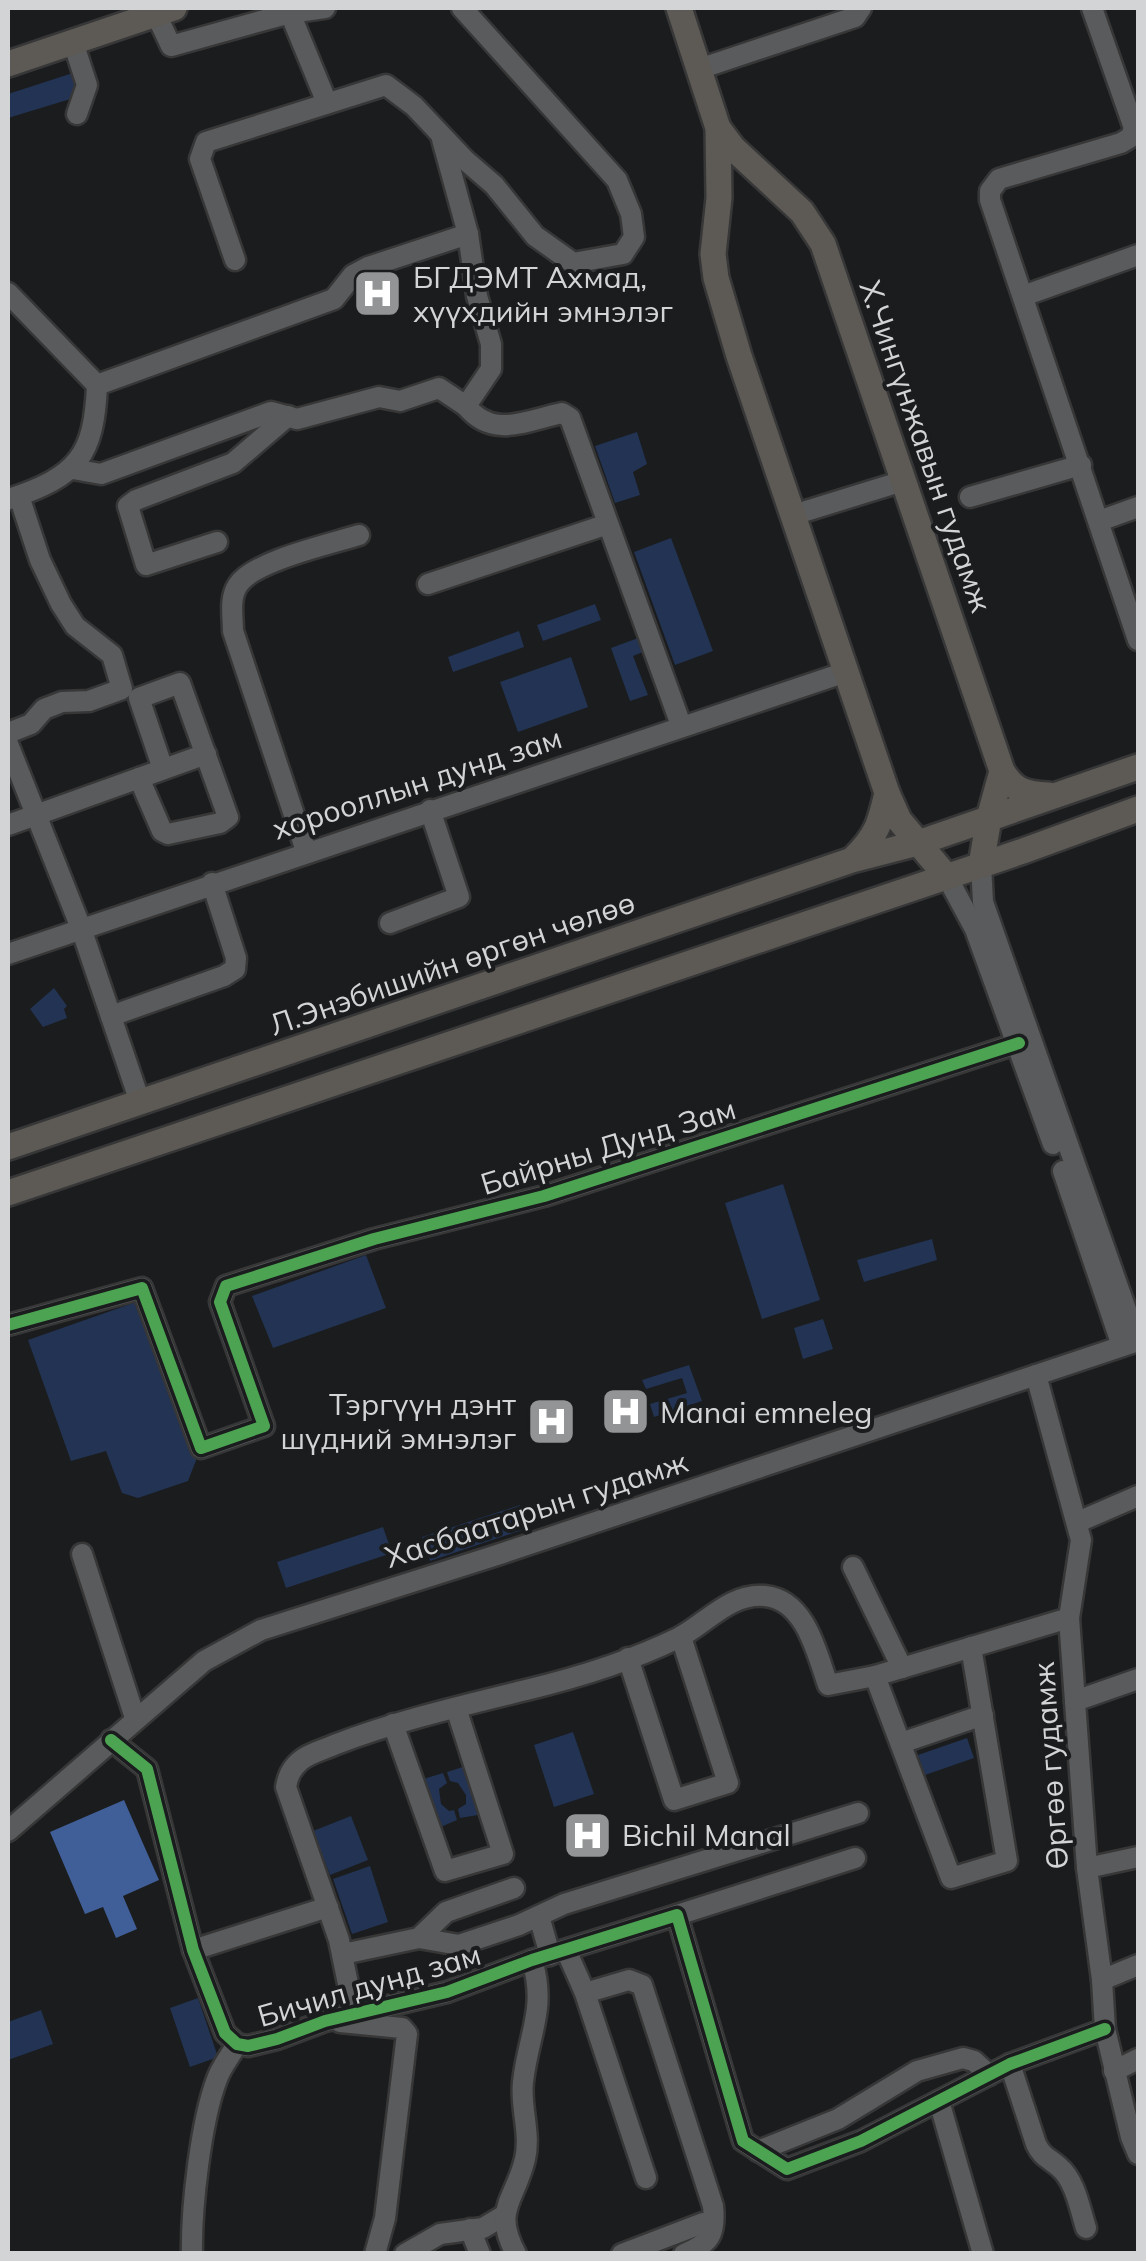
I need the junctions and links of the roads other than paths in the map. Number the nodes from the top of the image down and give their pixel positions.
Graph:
1 (324, 8) edge
2 (462, 8) edge
3 (679, 8) edge
4 (861, 8) edge
5 (1092, 8) edge
6 (165, 11) edge
7 (290, 13) junction
8 (73, 42) junction
9 (8, 64) edge
10 (699, 69) junction
11 (1132, 100) edge
12 (327, 103) junction
13 (77, 114) dead end
14 (718, 128) junction
15 (440, 132) junction
16 (468, 234) junction
17 (1138, 255) edge
18 (235, 260) dead end
19 (8, 293) edge
20 (1023, 296) junction
21 (97, 385) junction
22 (466, 406) junction
23 (288, 416) junction
24 (1081, 465) junction
25 (73, 469) junction
26 (902, 481) junction
27 (13, 498) edge
28 (970, 498) dead end
29 (1138, 508) edge
30 (793, 516) junction
31 (1100, 520) junction
32 (608, 524) junction
33 (359, 535) dead end
34 (218, 542) dead end
35 (428, 584) dead end
36 (1133, 604) edge
37 (1138, 640) edge
38 (846, 672) junction
39 (681, 725) junction
40 (8, 733) edge
41 (8, 744) edge
42 (206, 754) junction
43 (1138, 767) edge
44 (163, 770) junction
45 (1002, 771) junction
46 (139, 778) junction
47 (887, 793) junction
48 (1055, 796) junction
49 (1138, 809) edge
50 (430, 810) junction
51 (34, 815) junction
52 (989, 818) junction
53 (8, 825) edge
54 (918, 843) junction
55 (306, 852) junction
56 (852, 860) junction
57 (981, 865) junction
58 (948, 877) junction
59 (212, 883) junction
60 (390, 923) dead end
61 (81, 928) junction
62 (8, 954) edge
63 (440, 1002) junction
64 (111, 1016) junction
65 (1019, 1043) junction
66 (446, 1044) junction
67 (140, 1102) junction
68 (8, 1147) edge
69 (8, 1193) edge
70 (8, 1325) edge
71 (1132, 1343) edge
72 (1036, 1375) junction
73 (1138, 1496) edge
74 (1078, 1522) junction
75 (82, 1554) dead end
76 (854, 1566) dead end
77 (1069, 1618) junction
78 (681, 1637) junction
79 (971, 1647) junction
80 (628, 1658) junction
81 (902, 1668) junction
82 (876, 1676) junction
83 (1138, 1680) edge
84 (1075, 1700) junction
85 (456, 1708) junction
86 (983, 1715) junction
87 (135, 1718) junction
88 (394, 1724) junction
89 (111, 1740) junction
90 (901, 1744) junction
91 (858, 1813) dead end
92 (8, 1832) edge
93 (1138, 1857) edge
94 (855, 1858) dead end
95 (1086, 1868) junction
96 (514, 1888) dead end
97 (328, 1907) junction
98 (677, 1915) junction
99 (540, 1916) junction
100 (419, 1938) junction
101 (194, 1950) junction
102 (342, 1954) junction
103 (549, 1955) junction
104 (1138, 1965) edge
105 (1102, 1980) junction
106 (585, 1993) junction
107 (354, 2013) junction
108 (325, 2020) junction
109 (1105, 2029) junction
110 (237, 2044) junction
111 (1138, 2060) edge
112 (1010, 2064) junction
113 (1114, 2070) junction
114 (989, 2074) junction
115 (939, 2101) junction
116 (758, 2151) junction
117 (1138, 2154) edge
118 (646, 2178) dead end
119 (503, 2216) junction
120 (703, 2224) dead end
121 (1086, 2228) dead end
122 (470, 2229) junction
123 (192, 2254) edge
124 (375, 2254) edge
125 (405, 2254) edge
126 (480, 2254) edge
127 (516, 2254) edge
128 (622, 2254) edge
129 (684, 2254) edge
130 (982, 2254) edge

1 - 7 street
2 - 15 street
3 - 10 main road, Х.Чингүнжавын гудамж
4 - 10 street
5 - 11 street
6 - 7 street
6 - 8 main road
7 - 12 street
8 - 9 main road
8 - 13 street
10 - 14 main road, Х.Чингүнжавын гудамж
11 - 20 street
12 - 15 street
12 - 18 street
14 - 26 main road, Х.Чингүнжавын гудамж
14 - 30 main road, Х.Чингүнжавын гудамж
15 - 16 street
16 - 21 street
16 - 22 street
17 - 20 street
19 - 21 street
20 - 24 street
21 - 25 street
22 - 23 street
22 - 32 street
23 - 25 street
23 - 34 street
24 - 28 street
24 - 31 street
25 - 27 street
26 - 30 street
26 - 45 main road, Х.Чингүнжавын гудамж
27 - 40 street
29 - 31 street
30 - 38 main road, Х.Чингүнжавын гудамж
31 - 36 street
32 - 35 street
32 - 39 street
33 - 55 street
36 - 37 street
38 - 39 street, хорооллын дунд зам
38 - 47 main road, Х.Чингүнжавын гудамж
39 - 50 street, хорооллын дунд зам
41 - 51 street
42 - 44 street
42 - 44 street
42 - 46 street
43 - 48 main road, Л.Энэбишийн өргөн чөлөө
44 - 46 street
45 - 48 main road
45 - 52 main road
46 - 51 street
47 - 54 main road, Х.Чингүнжавын гудамж
47 - 56 main road
48 - 52 main road, Л.Энэбишийн өргөн чөлөө
49 - 57 main road
50 - 55 street, хорооллын дунд зам
50 - 60 street
51 - 53 street
51 - 61 street
52 - 54 main road, Л.Энэбишийн өргөн чөлөө
52 - 57 main road
54 - 56 main road, Л.Энэбишийн өргөн чөлөө
54 - 58 main road, Х.Чингүнжавын гудамж
55 - 59 street, хорооллын дунд зам
56 - 63 main road, Л.Энэбишийн өргөн чөлөө
57 - 58 main road
57 - 71 street
58 - 65 street
58 - 66 main road
59 - 61 street, хорооллын дунд зам
59 - 64 street
61 - 62 street, хорооллын дунд зам
61 - 64 street
63 - 66 main road
63 - 67 main road, Л.Энэбишийн өргөн чөлөө
64 - 67 street
65 - 70 street, Байрны Дунд Зам
65 - 71 street
66 - 69 main road
67 - 68 main road, Л.Энэбишийн өргөн чөлөө
71 - 72 street, Хасбаатарын гудамж
72 - 74 street, Өргөө гудамж
72 - 87 street, Хасбаатарын гудамж
73 - 74 street
74 - 77 street, Өргөө гудамж
75 - 87 street
76 - 81 street
77 - 79 street, Бичил дунд зам
77 - 84 street, Өргөө гудамж
78 - 80 street, Бичил дунд зам
78 - 80 street
78 - 82 street, Бичил дунд зам
79 - 81 street, Бичил дунд зам
79 - 86 street
80 - 85 street, Бичил дунд зам
81 - 82 street, Бичил дунд зам
82 - 90 street
83 - 84 street
84 - 95 street, Өргөө гудамж
85 - 88 street, Бичил дунд зам
85 - 88 street
86 - 90 street
86 - 90 street
87 - 89 street, Хасбаатарын гудамж
88 - 97 street, Бичил дунд зам
89 - 92 street, Хасбаатарын гудамж
89 - 101 street, Бичил дунд зам
91 - 99 street
93 - 95 street
94 - 98 street, Бичил дунд зам
95 - 105 street, Өргөө гудамж
96 - 100 street
97 - 101 street
97 - 102 street, Бичил дунд зам
98 - 103 street, Бичил дунд зам
98 - 116 street
99 - 100 street
99 - 103 street
100 - 102 street
101 - 110 street, Бичил дунд зам
102 - 107 street, Бичил дунд зам
103 - 106 street
103 - 107 street, Бичил дунд зам
103 - 119 street
104 - 105 street
105 - 109 street, Өргөө гудамж
106 - 118 street
106 - 129 street
107 - 108 street, Бичил дунд зам
108 - 110 street, Бичил дунд зам
108 - 124 street
109 - 112 street
109 - 113 street, Өргөө гудамж
110 - 123 street
111 - 113 street
112 - 114 street
112 - 121 street
113 - 117 street, Өргөө гудамж
114 - 115 street
114 - 116 street
115 - 116 street
115 - 130 street
119 - 122 street
119 - 127 street
120 - 128 street
122 - 125 street
122 - 126 street

